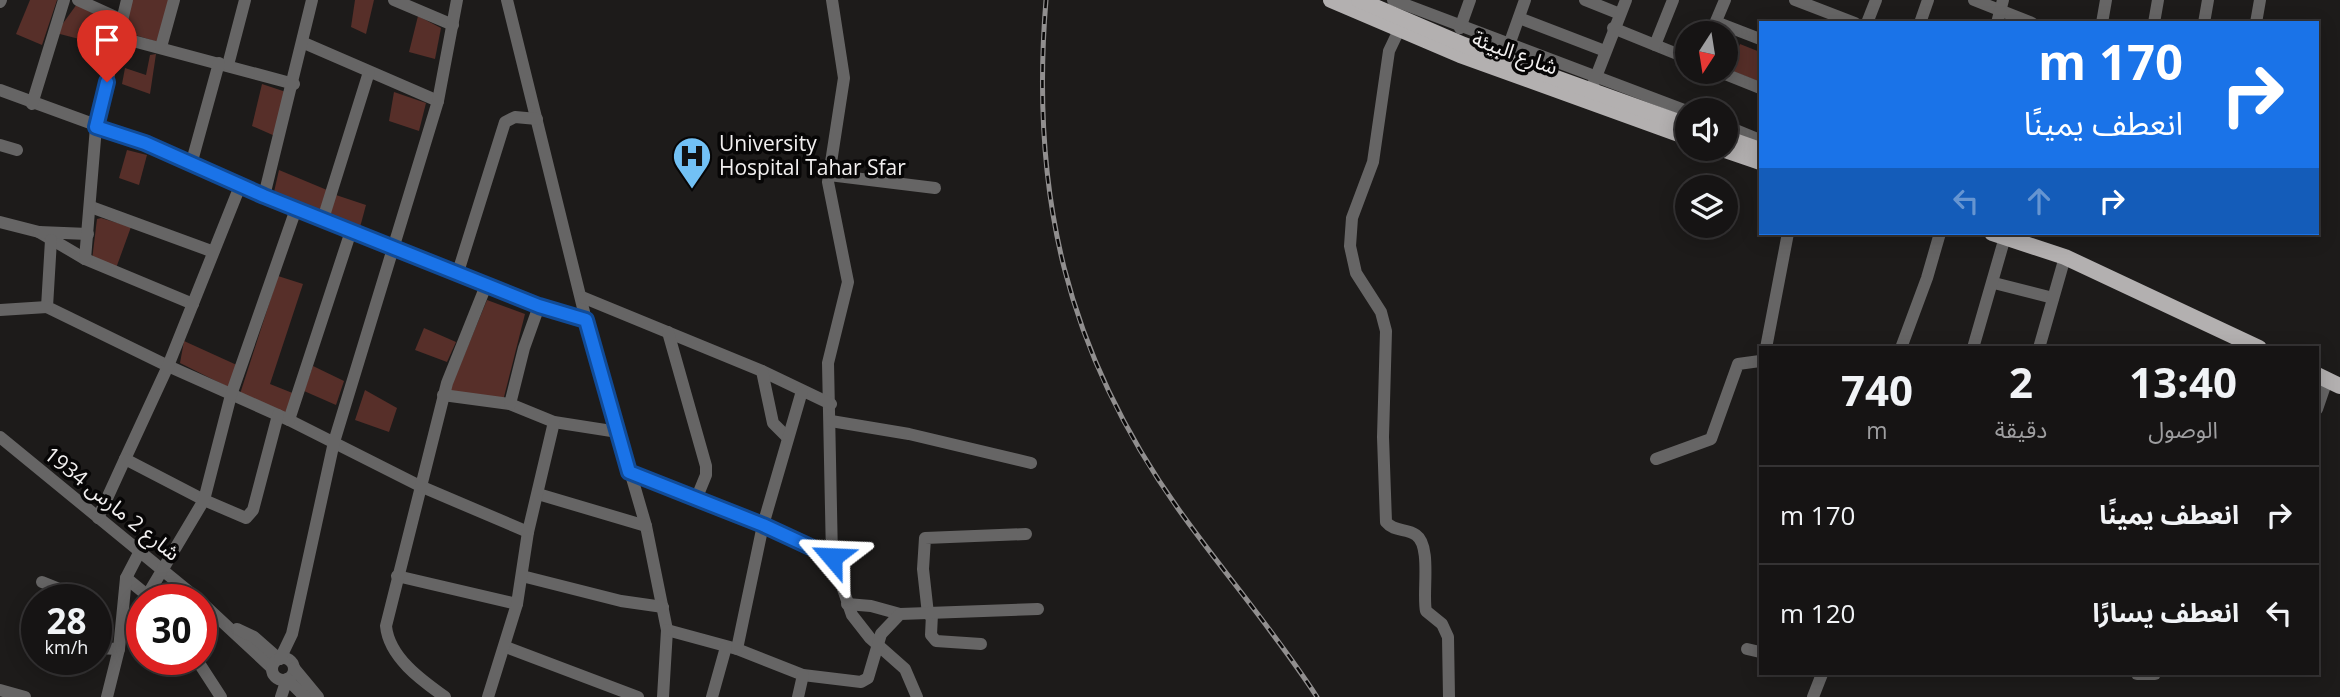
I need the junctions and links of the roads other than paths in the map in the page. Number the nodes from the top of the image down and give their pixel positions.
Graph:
1 (64, 0) edge
2 (78, 0) edge
3 (127, 0) edge
4 (174, 0) edge
5 (246, 0) edge
6 (312, 0) edge
7 (394, 0) edge
8 (457, 0) edge
9 (508, 0) edge
10 (832, 0) edge
11 (1331, 0) edge
12 (1359, 0) edge
13 (1393, 0) edge
14 (1470, 0) edge
15 (1525, 0) edge
16 (1585, 0) edge
17 (1626, 0) edge
18 (1673, 0) edge
19 (1725, 0) edge
20 (1795, 0) edge
21 (1876, 0) edge
22 (1928, 0) edge
23 (1975, 0) edge
24 (2106, 0) edge
25 (2158, 0) edge
26 (2208, 0) edge
27 (2260, 0) edge
28 (1819, 5) edge
29 (1422, 6) edge
30 (2001, 11) edge
31 (1620, 14) junction
32 (1519, 18) junction
33 (122, 20) junction
34 (1717, 21) edge
35 (1851, 21) edge
36 (1868, 21) edge
37 (1921, 21) edge
38 (2027, 21) edge
39 (2106, 21) edge
40 (2154, 21) edge
41 (2204, 21) edge
42 (2256, 21) edge
43 (453, 24) junction
44 (1460, 28) junction
45 (1614, 28) junction
46 (1399, 30) junction
47 (1738, 34) edge
48 (118, 37) junction
49 (1759, 39) edge
50 (304, 43) junction
51 (1655, 45) junction
52 (1509, 46) junction
53 (161, 47) junction
54 (1605, 51) junction
55 (1675, 53) edge
56 (224, 64) junction
57 (369, 72) junction
58 (1738, 79) edge
59 (294, 84) junction
60 (1759, 88) edge
61 (0, 90) edge
62 (1591, 90) junction
63 (438, 101) junction
64 (32, 104) junction
65 (1675, 108) edge
66 (537, 119) junction
67 (1675, 121) edge
68 (96, 127) junction
69 (1675, 131) edge
70 (1738, 131) edge
71 (1759, 140) edge
72 (1738, 142) edge
73 (0, 145) edge
74 (16, 150) dead end
75 (1759, 150) edge
76 (1738, 154) edge
77 (192, 162) junction
78 (1759, 162) edge
79 (829, 175) junction
80 (240, 186) junction
81 (935, 188) dead end
82 (264, 196) junction
83 (91, 207) junction
84 (296, 209) junction
85 (323, 219) junction
86 (0, 222) edge
87 (351, 231) junction
88 (39, 232) junction
89 (88, 234) junction
90 (1788, 235) edge
91 (1939, 235) edge
92 (1998, 235) edge
93 (51, 240) junction
94 (394, 246) junction
95 (211, 251) junction
96 (2065, 257) junction
97 (85, 259) junction
98 (457, 272) junction
99 (1994, 282) junction
100 (487, 283) junction
101 (582, 297) junction
102 (2053, 298) junction
103 (193, 304) junction
104 (539, 306) junction
105 (47, 307) junction
106 (0, 310) edge
107 (586, 320) junction
108 (668, 332) junction
109 (2040, 343) edge
110 (1766, 346) edge
111 (1902, 346) edge
112 (1974, 346) edge
113 (2255, 346) edge
114 (1759, 361) edge
115 (168, 366) junction
116 (762, 371) junction
117 (2328, 380) edge
118 (802, 391) junction
119 (230, 395) junction
120 (443, 395) junction
121 (510, 404) junction
122 (831, 404) junction
123 (2319, 404) edge
124 (284, 417) junction
125 (831, 421) junction
126 (554, 422) junction
127 (618, 432) junction
128 (0, 437) edge
129 (788, 437) junction
130 (334, 442) junction
131 (125, 459) junction
132 (1656, 459) dead end
133 (1031, 463) dead end
134 (629, 472) junction
135 (420, 486) junction
136 (538, 494) junction
137 (697, 497) junction
138 (204, 500) junction
139 (98, 519) junction
140 (763, 525) junction
141 (646, 526) junction
142 (528, 532) junction
143 (1026, 534) dead end
144 (140, 551) junction
145 (832, 557) junction
146 (163, 569) junction
147 (397, 576) junction
148 (522, 576) junction
149 (126, 578) junction
150 (42, 582) dead end
151 (47, 584) edge
152 (134, 584) edge
153 (157, 584) edge
154 (180, 584) edge
155 (517, 604) junction
156 (848, 604) junction
157 (663, 607) junction
158 (1038, 609) dead end
159 (900, 614) junction
160 (930, 614) junction
161 (217, 615) edge
162 (667, 631) junction
163 (981, 644) dead end
164 (876, 645) junction
165 (506, 647) junction
166 (731, 648) junction
167 (112, 649) edge
168 (119, 649) junction
169 (1747, 649) dead end
170 (1759, 652) edge
171 (283, 667) junction
172 (207, 675) edge
173 (803, 675) junction
174 (1822, 675) edge
175 (0, 690) edge
176 (25, 697) edge
177 (107, 697) edge
178 (221, 697) edge
179 (274, 697) edge
180 (281, 697) edge
181 (305, 697) edge
182 (318, 697) edge
183 (445, 697) edge
184 (488, 697) edge
185 (638, 697) edge
186 (663, 697) edge
187 (712, 697) edge
188 (797, 697) edge
189 (917, 697) edge
190 (1449, 697) edge
191 (1814, 697) edge

1 - 64 street
2 - 33 street
3 - 33 street
4 - 53 street
5 - 56 street
6 - 50 street
7 - 43 street
8 - 43 street
9 - 66 street
10 - 79 street
11 - 46 main road, شارع البيئة
12 - 62 main road, شارع البيئة
13 - 29 street
14 - 44 street
15 - 32 street
16 - 31 street
17 - 31 street
18 - 51 street
19 - 34 street
20 - 28 street
21 - 36 street
22 - 37 street
23 - 30 street
24 - 39 street
25 - 40 street
26 - 41 street
27 - 42 street
28 - 35 street
29 - 44 street
30 - 38 street
31 - 45 street
32 - 52 street
32 - 54 street
33 - 48 street
43 - 63 street
44 - 52 street
45 - 51 street
45 - 54 street
46 - 62 main road, شارع البيئة
46 - 190 street
47 - 49 street
48 - 53 street
48 - 68 street
50 - 57 street
50 - 59 street
51 - 55 street
52 - 62 street
53 - 56 street
54 - 62 street
56 - 59 street
56 - 77 street
57 - 63 street
57 - 85 street
58 - 60 street
59 - 82 street
61 - 64 street
62 - 65 street
62 - 67 main road, شارع البيئة
62 - 69 main road, شارع البيئة
63 - 94 street
64 - 68 street
66 - 98 street
66 - 101 street
68 - 77 street
68 - 83 street
70 - 71 street
72 - 75 main road
73 - 74 street
76 - 78 main road
77 - 80 street
79 - 81 street
79 - 122 street
80 - 82 street
80 - 95 street
82 - 84 street
83 - 89 street
83 - 95 street
84 - 85 street
84 - 119 street
85 - 87 street
86 - 88 street
87 - 94 street
87 - 124 street
88 - 89 street
88 - 93 street
89 - 97 street
90 - 110 street
91 - 111 street
92 - 96 main road
92 - 99 street
93 - 97 street
93 - 105 street
94 - 98 street
94 - 130 street
95 - 103 street
96 - 102 street
96 - 113 main road
97 - 103 street
98 - 100 street
99 - 102 street
99 - 112 street
100 - 104 street
100 - 120 street
101 - 107 street
101 - 108 street
102 - 109 street
103 - 115 street
104 - 107 street
104 - 121 street
105 - 106 street
105 - 115 street
107 - 127 street
108 - 116 street
108 - 137 street
114 - 132 street
115 - 119 street
115 - 131 street
116 - 118 street
116 - 129 street
117 - 123 street
118 - 122 street
118 - 129 street
119 - 124 street
119 - 138 street
120 - 121 street
120 - 135 street
121 - 126 street
122 - 125 street
124 - 130 street
124 - 138 street
125 - 133 street
125 - 145 street
126 - 127 street
126 - 136 street
127 - 134 street
128 - 139 street, شارع 2 مارس 1934
129 - 140 street
130 - 135 street
130 - 171 street
131 - 138 street
131 - 139 street
134 - 137 street
134 - 141 street
135 - 142 street
135 - 147 street
136 - 141 street
136 - 142 street
137 - 140 street
138 - 146 street
139 - 144 street, شارع 2 مارس 1934
140 - 145 street
140 - 166 street
141 - 157 street
142 - 148 street
143 - 160 street
144 - 146 street, شارع 2 مارس 1934
144 - 149 street
145 - 156 street
146 - 153 street
146 - 154 street, شارع 2 مارس 1934
147 - 155 street
147 - 183 street
148 - 155 street
148 - 157 street
149 - 152 street
149 - 168 street
150 - 151 street
155 - 165 street
156 - 159 street
156 - 164 street
157 - 162 street
158 - 160 street
159 - 160 street
159 - 164 street
160 - 163 street
161 - 171 street, شارع 2 مارس 1934
162 - 166 street
162 - 186 street
164 - 173 street
164 - 189 street
165 - 184 street
165 - 185 street
166 - 173 street
166 - 187 street
167 - 168 street
168 - 177 street
169 - 170 street
171 - 179 street
171 - 180 street
171 - 181 street, شارع 2 مارس 1934
171 - 182 street, شارع 2 مارس 1934
172 - 178 street
173 - 188 street
174 - 191 street
175 - 176 street

